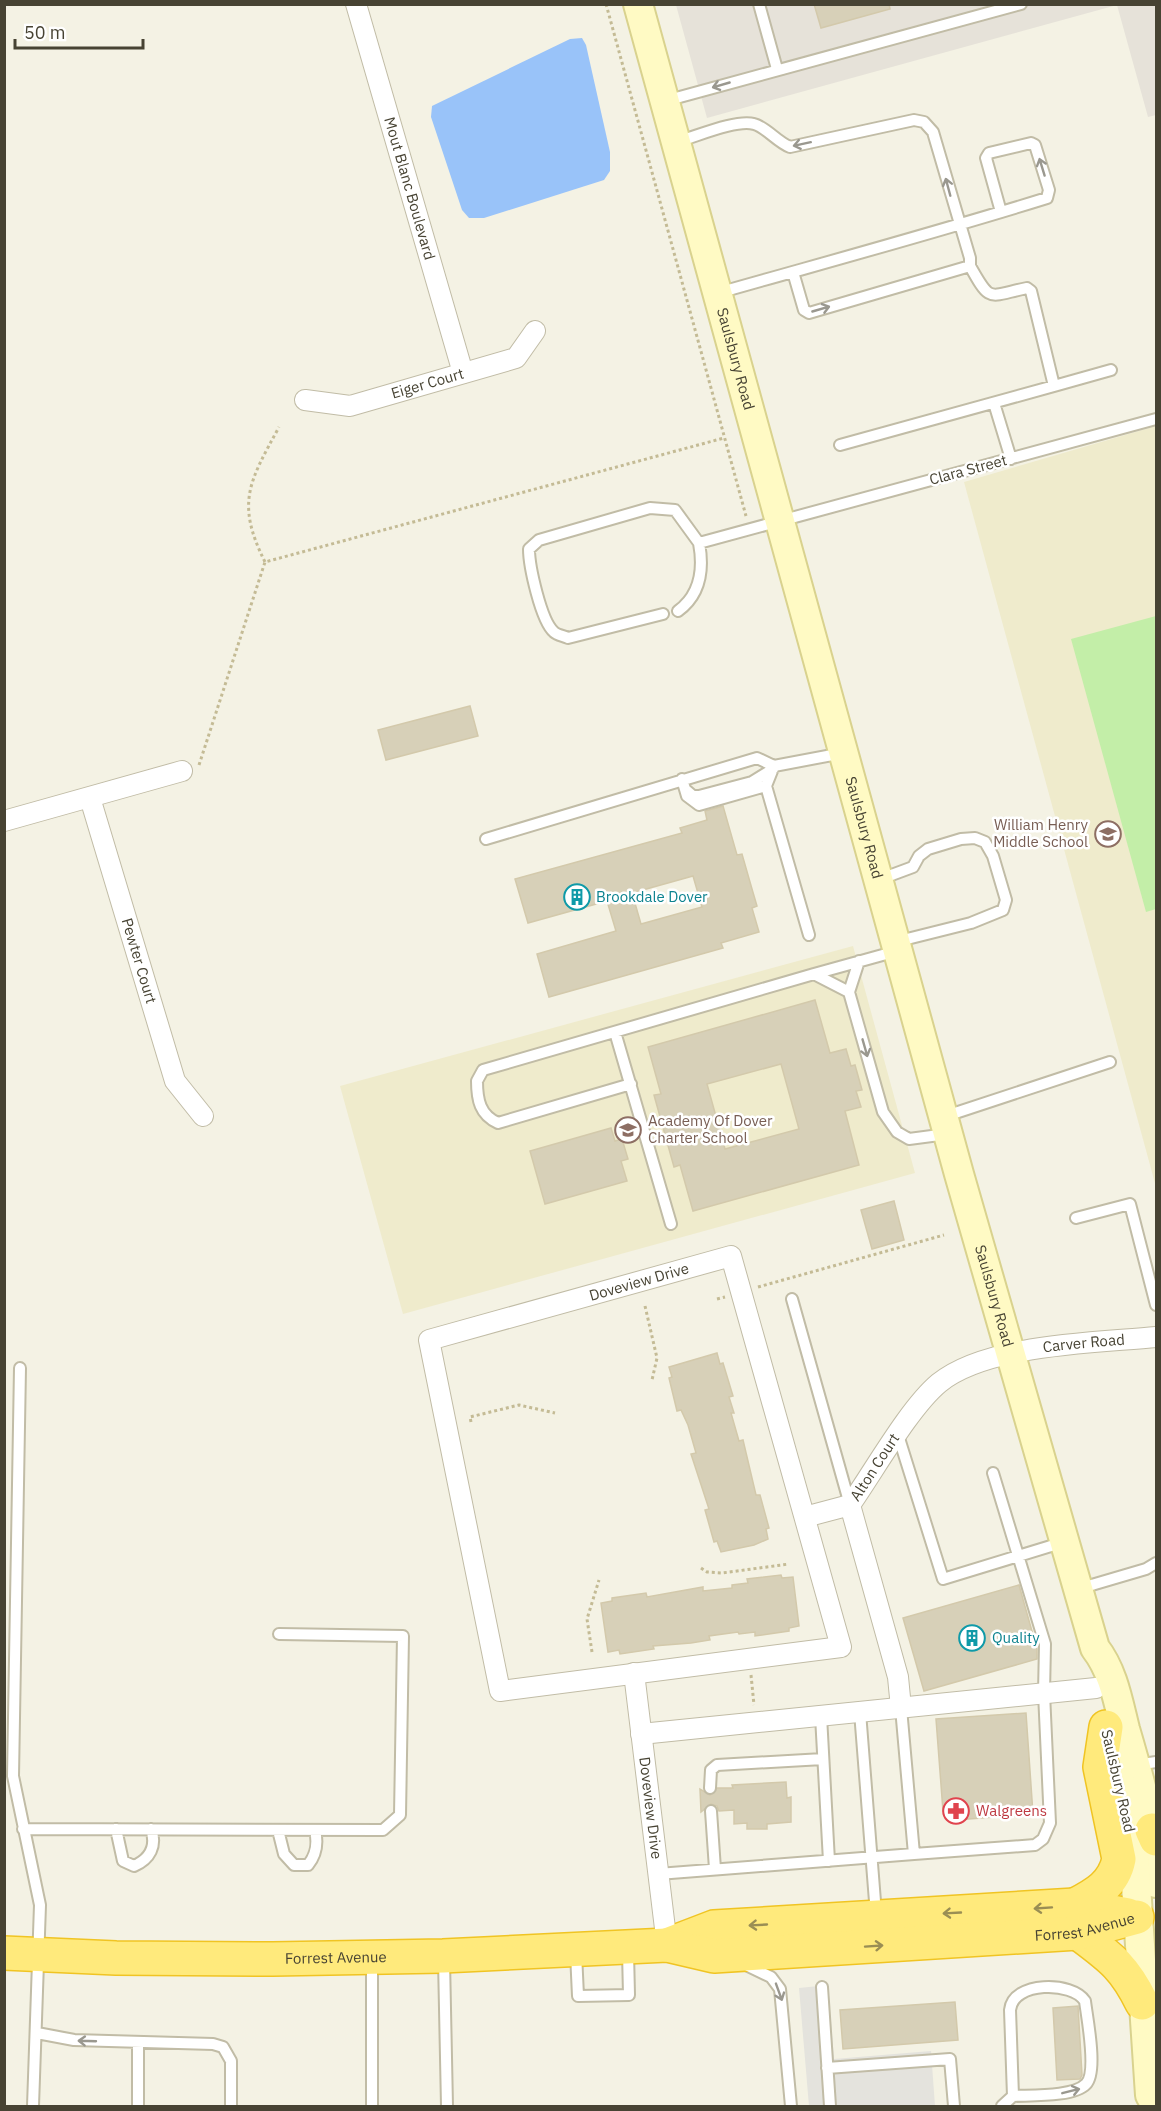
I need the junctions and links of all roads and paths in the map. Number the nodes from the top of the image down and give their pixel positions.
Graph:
1 (356, 4) edge
2 (606, 4) edge
3 (638, 4) edge
4 (759, 4) edge
5 (1021, 4) edge
6 (777, 69) junction
7 (665, 101) junction
8 (676, 142) junction
9 (1001, 212) junction
10 (959, 225) junction
11 (970, 266) junction
12 (793, 272) junction
13 (717, 293) junction
14 (535, 331) dead end
15 (1111, 370) dead end
16 (463, 374) junction
17 (1054, 386) junction
18 (305, 400) dead end
19 (994, 403) junction
20 (1156, 419) edge
21 (279, 427) dead end
22 (724, 438) junction
23 (840, 445) dead end
24 (1011, 459) junction
25 (746, 516) dead end
26 (780, 522) junction
27 (699, 543) junction
28 (265, 562) junction
29 (678, 611) dead end
30 (663, 614) dead end
31 (843, 753) junction
32 (774, 768) junction
33 (189, 774) joint
34 (683, 783) junction
35 (766, 786) junction
36 (90, 798) junction
37 (4, 820) edge
38 (486, 839) dead end
39 (878, 880) junction
40 (809, 935) dead end
41 (896, 946) junction
42 (860, 961) junction
43 (814, 974) junction
44 (849, 992) junction
45 (615, 1032) junction
46 (1110, 1062) dead end
47 (631, 1084) junction
48 (202, 1116) dead end
49 (945, 1125) junction
50 (1076, 1218) dead end
51 (671, 1224) dead end
52 (944, 1235) dead end
53 (768, 1285) dead end
54 (792, 1299) dead end
55 (1156, 1305) edge
56 (645, 1306) dead end
57 (1156, 1337) edge
58 (1010, 1354) junction
59 (20, 1368) dead end
60 (652, 1380) dead end
61 (555, 1413) dead end
62 (471, 1422) dead end
63 (898, 1435) junction
64 (993, 1473) dead end
65 (850, 1505) junction
66 (805, 1517) junction
67 (1064, 1542) junction
68 (1019, 1556) junction
69 (1156, 1563) edge
70 (789, 1564) dead end
71 (701, 1568) dead end
72 (599, 1580) dead end
73 (1078, 1589) junction
74 (279, 1634) dead end
75 (1095, 1648) junction
76 (592, 1652) dead end
77 (750, 1668) dead end
78 (634, 1673) junction
79 (1096, 1688) junction
80 (1044, 1693) junction
81 (755, 1706) dead end
82 (901, 1708) junction
83 (860, 1712) junction
84 (821, 1716) junction
85 (1106, 1727) junction
86 (641, 1734) junction
87 (823, 1758) junction
88 (1146, 1764) edge
89 (710, 1788) dead end
90 (711, 1811) dead end
91 (23, 1828) junction
92 (116, 1829) junction
93 (151, 1829) junction
94 (278, 1830) junction
95 (315, 1830) junction
96 (1154, 1835) edge
97 (914, 1854) junction
98 (872, 1858) junction
99 (829, 1861) junction
100 (715, 1869) junction
101 (658, 1874) junction
102 (1156, 1883) edge
103 (1147, 1916) edge
104 (877, 1918) junction
105 (1076, 1919) junction
106 (667, 1945) junction
107 (628, 1947) junction
108 (576, 1950) junction
109 (4, 1953) edge
110 (40, 1954) junction
111 (443, 1956) junction
112 (714, 1956) junction
113 (372, 1958) junction
114 (822, 1987) dead end
115 (1142, 2003) junction
116 (37, 2033) junction
117 (138, 2042) junction
118 (827, 2068) junction
119 (1013, 2096) junction
120 (1156, 2105) edge
121 (33, 2106) edge
122 (138, 2106) edge
123 (231, 2106) edge
124 (372, 2106) edge
125 (447, 2106) edge
126 (791, 2106) edge
127 (830, 2106) edge
128 (954, 2106) edge
129 (1002, 2106) edge

1 - 16 street, Mout Blanc Boulevard
2 - 22 path
3 - 7 main road, Saulsbury Road
4 - 6 lane
5 - 6 lane
6 -> 7 lane
7 - 8 main road, Saulsbury Road
10 -> 8 lane
8 - 13 main road, Saulsbury Road
9 -> 9 lane
9 - 10 lane
10 - 11 lane
10 - 12 lane
12 -> 11 lane
11 - 17 lane
12 - 13 lane
13 - 26 main road, Saulsbury Road
14 - 16 street, Eiger Court
15 - 17 lane
16 - 18 street, Eiger Court
17 - 19 lane
19 - 23 lane
19 - 24 lane
20 - 24 lane, Clara Street
21 - 28 path
22 - 25 path
22 - 28 path
24 - 26 lane, Clara Street
26 - 27 lane, Clara Street
26 - 31 main road, Saulsbury Road
27 - 29 lane
27 - 30 lane
28 - 33 path
31 - 32 lane
31 - 39 main road, Saulsbury Road
32 - 34 lane
32 - 34 lane
32 - 35 lane
33 - 36 street
34 - 35 lane
34 - 38 lane
35 - 40 lane
36 - 37 street
36 - 48 street, Pewter Court
39 - 41 main road, Saulsbury Road
39 - 41 lane
41 - 42 lane
41 - 49 main road, Saulsbury Road
42 - 43 lane
42 - 44 lane
43 - 44 lane
43 - 45 lane
44 -> 49 lane
45 - 47 lane
45 - 47 lane
46 - 49 lane
47 - 51 lane
49 - 58 main road, Saulsbury Road
50 - 55 lane
52 - 53 path
54 - 65 lane
56 - 60 path
57 - 58 street, Carver Road
58 - 63 street, Alton Court
58 - 67 main road, Saulsbury Road
59 - 91 lane
61 - 62 path
63 - 65 street, Alton Court
63 - 68 lane
64 - 68 lane
65 - 66 street
65 - 82 street, Alton Court
66 - 78 street, Doveview Drive
66 - 78 street, Doveview Drive
67 - 68 lane
67 - 73 main road, Saulsbury Road
68 - 80 lane
69 - 73 lane
70 - 71 path
72 - 76 path
73 - 75 main road, Saulsbury Road
74 - 95 lane
75 - 79 main road, Saulsbury Road
75 - 88 main road, Saulsbury Road
77 - 81 path
78 - 86 street, Doveview Drive
79 - 80 street
79 - 85 main road, Saulsbury Road
80 - 82 street
80 - 97 lane
82 - 83 street
82 - 97 lane
83 - 84 street
83 - 98 lane
84 - 86 street
84 - 87 lane
85 - 103 main road, Saulsbury Road
85 - 105 highway
86 - 101 street, Doveview Drive
87 - 89 lane
87 - 99 lane
88 - 96 main road, Saulsbury Road
90 - 100 lane
91 - 92 lane
91 - 110 lane
92 - 93 lane
92 - 93 lane
93 - 94 lane
94 - 95 lane
94 - 95 lane
96 - 102 main road, Saulsbury Road
97 - 98 lane
98 - 99 lane
98 - 104 lane
99 - 100 lane
100 - 101 lane
101 - 106 street, Doveview Drive
103 - 105 highway, Forrest Avenue
103 - 115 main road, Saulsbury Road
105 -> 104 highway, Forrest Avenue
104 -> 106 highway, Forrest Avenue
112 -> 105 highway, Forrest Avenue
105 - 115 highway
106 - 107 highway, Forrest Avenue
106 - 112 highway, Forrest Avenue
107 - 108 highway, Forrest Avenue
107 - 108 lane
108 - 111 highway, Forrest Avenue
109 - 110 highway, Forrest Avenue
110 - 113 highway, Forrest Avenue
110 - 116 lane
111 - 113 highway, Forrest Avenue
111 - 125 lane
112 -> 126 lane
113 - 124 lane
114 - 118 lane
115 - 120 main road, Saulsbury Road
117 -> 116 lane
116 - 121 lane
117 - 122 lane
117 - 123 lane
118 - 127 lane
118 - 128 lane
119 -> 119 lane
119 - 129 lane

